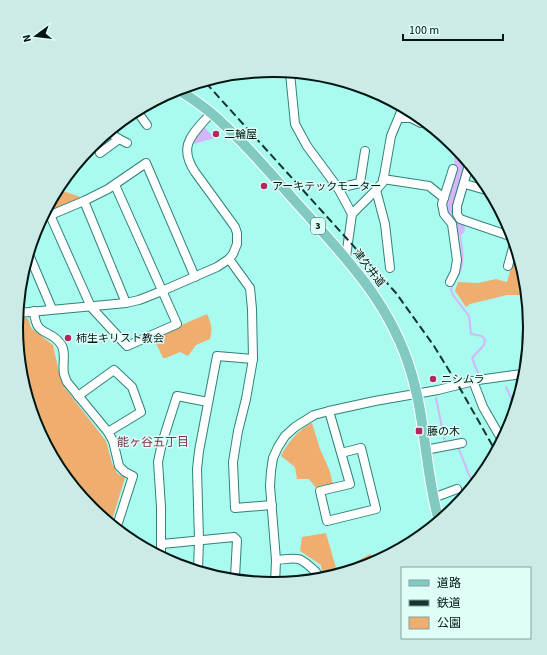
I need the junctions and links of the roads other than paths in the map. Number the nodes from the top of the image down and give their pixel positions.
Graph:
1 (290, 78) edge
2 (184, 94) edge
3 (400, 112) edge
4 (211, 113) junction
5 (140, 116) edge
6 (399, 118) junction
7 (412, 118) edge
8 (147, 125) dead end
9 (113, 135) edge
10 (365, 150) dead end
11 (100, 153) dead end
12 (453, 169) dead end
13 (468, 170) edge
14 (383, 179) junction
15 (464, 184) junction
16 (115, 185) junction
17 (338, 188) junction
18 (483, 189) edge
19 (376, 190) junction
20 (444, 198) junction
21 (84, 201) junction
22 (51, 213) edge
23 (352, 214) junction
24 (48, 219) edge
25 (455, 220) junction
26 (506, 235) edge
27 (512, 251) edge
28 (346, 257) junction
29 (229, 259) junction
30 (32, 262) edge
31 (508, 266) dead end
32 (390, 268) dead end
33 (195, 277) junction
34 (450, 282) dead end
35 (162, 291) junction
36 (126, 303) junction
37 (91, 307) junction
38 (52, 310) junction
39 (34, 311) junction
40 (24, 312) edge
41 (253, 359) junction
42 (519, 374) edge
43 (472, 381) junction
44 (417, 394) junction
45 (78, 396) junction
46 (208, 402) junction
47 (329, 411) junction
48 (108, 432) junction
49 (499, 435) edge
50 (462, 443) dead end
51 (425, 450) junction
52 (341, 453) junction
53 (457, 489) dead end
54 (433, 498) junction
55 (272, 505) junction
56 (438, 517) edge
57 (117, 523) edge
58 (200, 540) junction
59 (162, 544) junction
60 (161, 551) edge
61 (276, 560) junction
62 (198, 566) edge
63 (316, 574) edge
64 (235, 575) edge
65 (275, 578) edge

1 - 17 street
2 - 4 main road, 津久井道 / 3
3 - 6 street
4 - 28 main road, 津久井道 / 3
4 - 29 street
5 - 8 street
6 - 7 street
6 - 14 street
9 - 11 street
10 - 17 street
12 - 20 street
13 - 15 street
14 - 19 street
14 - 20 street
15 - 18 street
15 - 25 street
16 - 21 street
16 - 33 street
16 - 35 street
17 - 23 street
19 - 23 street
19 - 32 street
20 - 25 street
21 - 22 street
21 - 36 street
23 - 28 street
24 - 37 street
25 - 26 street
25 - 34 street
27 - 31 street
28 - 44 main road, 津久井道 / 3
29 - 33 street
29 - 41 street
30 - 38 street
33 - 35 street
35 - 36 street
35 - 37 street
36 - 37 street
37 - 38 street
38 - 39 street
39 - 40 street
39 - 45 street
41 - 46 street
41 - 55 street
42 - 43 street
43 - 44 street
43 - 49 street
44 - 47 street
44 - 51 main road, 津久井道 / 3
45 - 48 street
45 - 48 street
46 - 58 street
46 - 59 street
47 - 52 street
47 - 55 street
48 - 57 street
50 - 51 street
51 - 54 main road, 津久井道 / 3
52 - 52 street
53 - 54 street
54 - 56 main road, 津久井道 / 3
55 - 61 street
58 - 59 street
58 - 62 street
58 - 64 street
59 - 60 street
61 - 63 street
61 - 65 street

